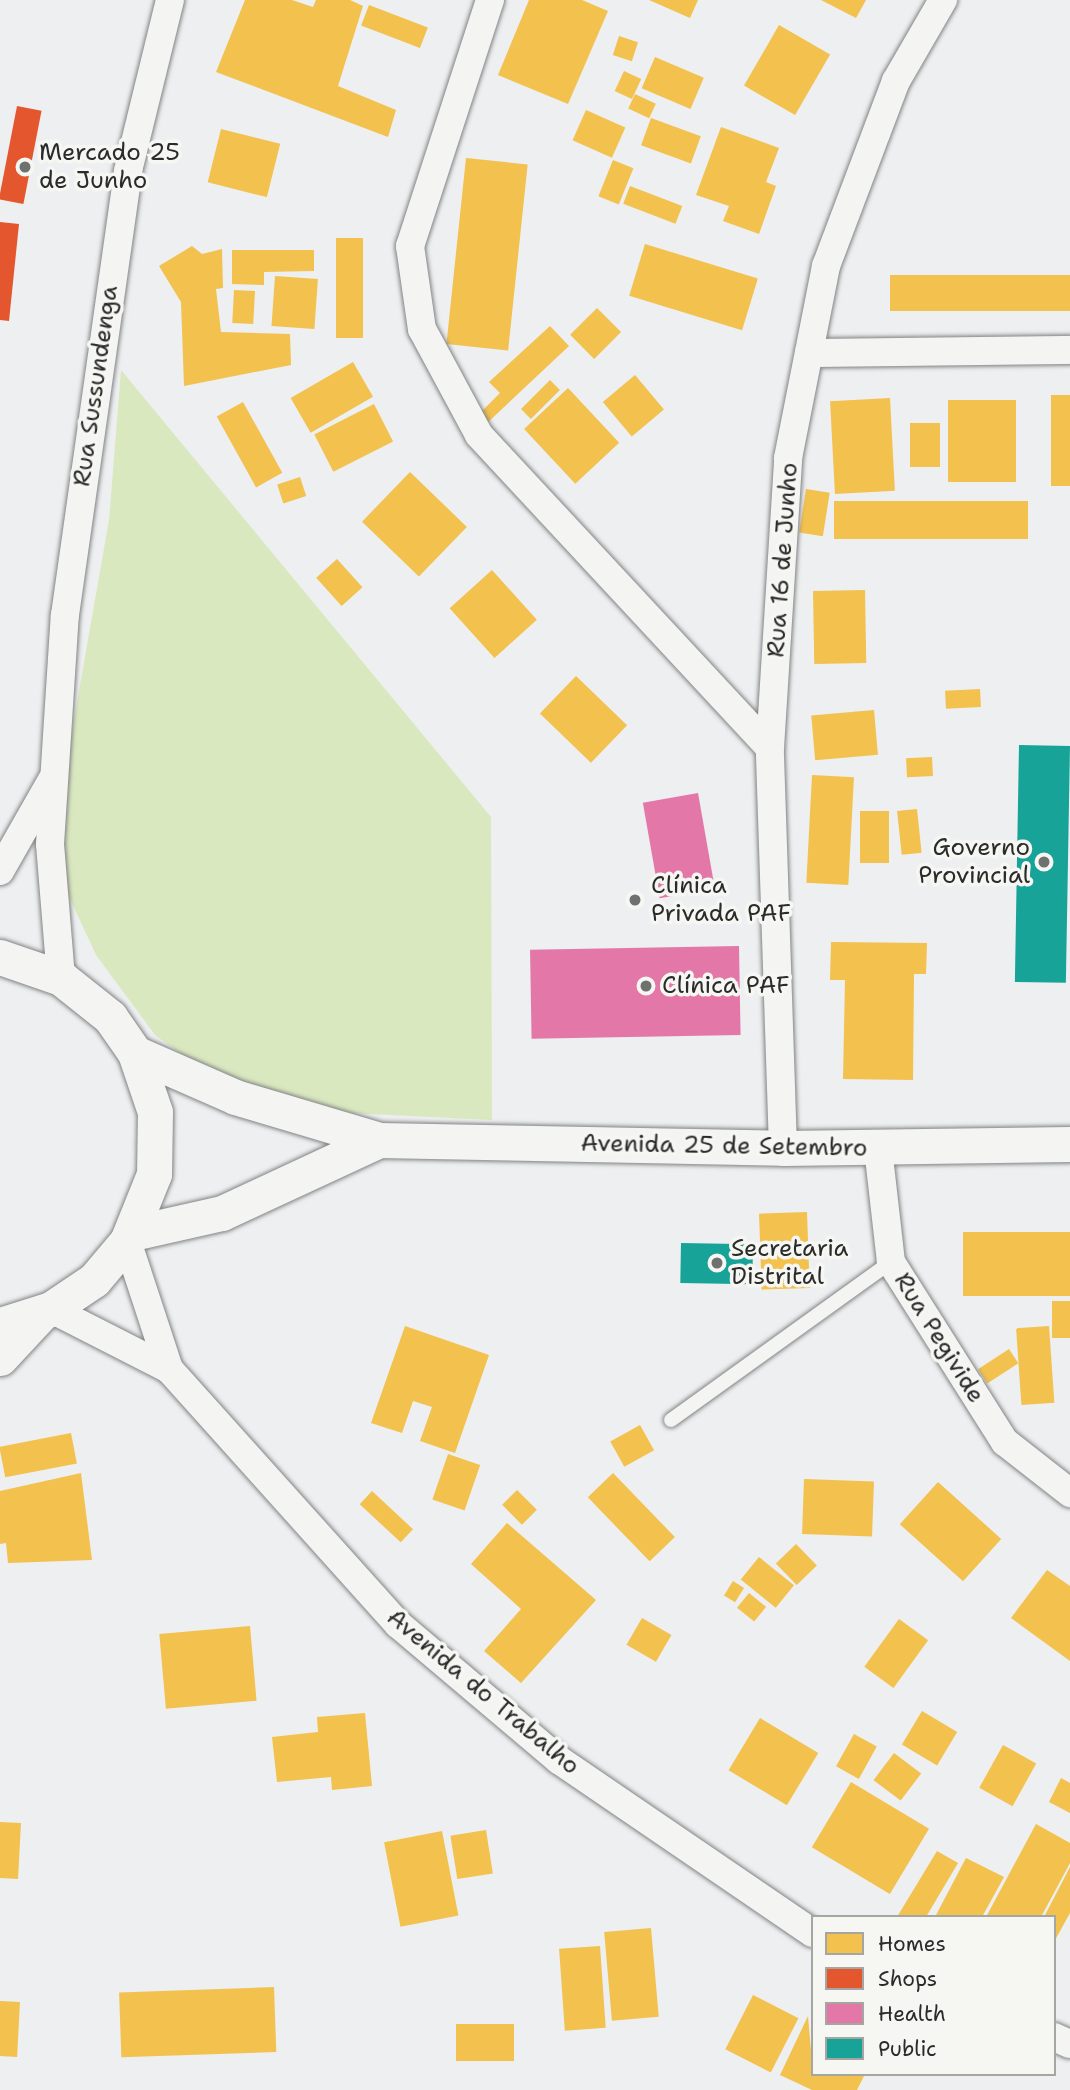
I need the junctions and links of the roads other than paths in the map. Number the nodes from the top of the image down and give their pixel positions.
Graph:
1 (170, 0) edge
2 (490, 0) edge
3 (943, 0) edge
4 (1070, 350) edge
5 (809, 353) junction
6 (770, 748) junction
7 (54, 777) junction
8 (0, 871) edge
9 (0, 957) edge
10 (61, 978) junction
11 (135, 1053) junction
12 (379, 1140) junction
13 (1070, 1144) edge
14 (783, 1148) junction
15 (878, 1148) junction
16 (130, 1237) junction
17 (891, 1262) junction
18 (47, 1311) junction
19 (0, 1325) edge
20 (0, 1358) edge
21 (169, 1369) junction
22 (671, 1420) dead end
23 (1070, 1493) edge
24 (811, 1932) edge

1 - 7 street, Rua Sussundenga
2 - 6 street
3 - 5 street, Rua 16 de Junho
4 - 5 street
5 - 6 street, Rua 16 de Junho
6 - 14 street, Rua 16 de Junho
7 - 8 street, Rua Sussundenga
7 - 10 street, Rua Sussundenga
9 - 10 street
10 - 11 street
11 - 12 street, Avenida 25 de Setembro
11 - 16 street
12 - 14 street, Avenida 25 de Setembro
12 - 16 street, Avenida 25 de Setembro
13 - 15 street, Avenida 25 de Setembro
14 - 15 street, Avenida 25 de Setembro
15 - 17 street, Rua Pegivide
16 - 18 street
16 - 21 street, Avenida do Trabalho
17 - 22 lane
17 - 23 street, Rua Pegivide
18 - 19 street
18 - 20 street
18 - 21 street, Avenida do Trabalho
21 - 24 street, Avenida do Trabalho

